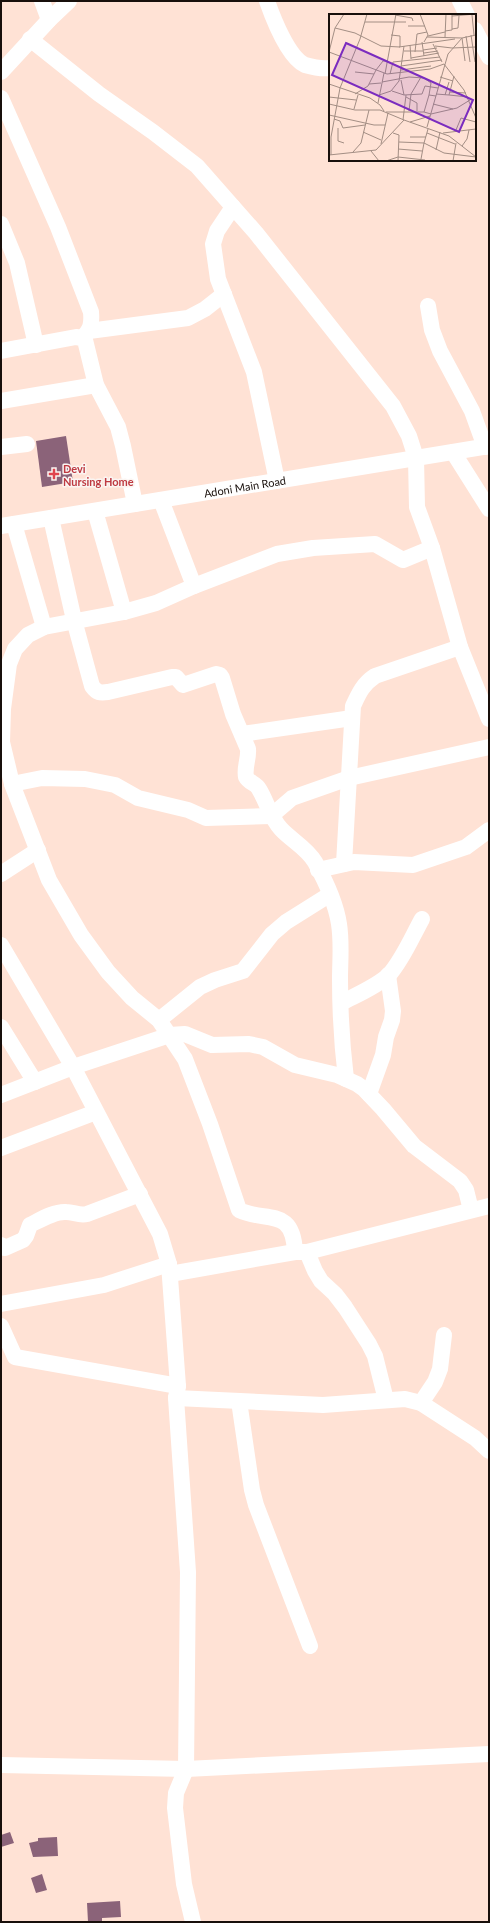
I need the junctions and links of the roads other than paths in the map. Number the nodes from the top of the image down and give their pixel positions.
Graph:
1 (42, 1) edge
2 (69, 1) edge
3 (267, 1) edge
4 (460, 1) edge
5 (467, 14) edge
6 (49, 20) junction
7 (476, 33) edge
8 (30, 39) junction
9 (482, 50) edge
10 (329, 68) edge
11 (1, 72) edge
12 (1, 98) edge
13 (233, 207) junction
14 (1, 224) edge
15 (224, 294) junction
16 (428, 306) dead end
17 (85, 334) junction
18 (36, 345) junction
19 (1, 351) edge
20 (96, 385) junction
21 (1, 401) edge
22 (27, 444) dead end
23 (1, 447) edge
24 (487, 447) edge
25 (452, 452) junction
26 (416, 458) junction
27 (277, 481) junction
28 (161, 500) junction
29 (135, 504) junction
30 (489, 509) edge
31 (95, 511) junction
32 (50, 518) junction
33 (8, 525) edge
34 (432, 548) junction
35 (194, 586) junction
36 (124, 612) junction
37 (74, 620) junction
38 (44, 627) junction
39 (460, 647) junction
40 (3, 695) edge
41 (352, 718) junction
42 (489, 719) edge
43 (242, 734) junction
44 (489, 747) edge
45 (349, 778) junction
46 (12, 784) junction
47 (271, 816) junction
48 (489, 830) edge
49 (38, 850) junction
50 (344, 864) junction
51 (318, 870) junction
52 (1, 874) edge
53 (329, 895) junction
54 (422, 919) dead end
55 (1, 945) edge
56 (388, 975) junction
57 (341, 1003) junction
58 (159, 1020) junction
59 (1, 1027) edge
60 (170, 1035) junction
61 (73, 1067) junction
62 (346, 1079) junction
63 (35, 1082) junction
64 (369, 1094) junction
65 (1, 1095) edge
66 (96, 1112) junction
67 (1, 1148) edge
68 (140, 1194) junction
69 (489, 1206) edge
70 (472, 1210) junction
71 (1, 1245) edge
72 (301, 1252) junction
73 (170, 1269) junction
74 (1, 1304) edge
75 (1, 1326) edge
76 (444, 1335) dead end
77 (177, 1392) junction
78 (386, 1400) junction
79 (239, 1401) junction
80 (422, 1403) junction
81 (489, 1451) edge
82 (310, 1646) dead end
83 (489, 1754) edge
84 (1, 1765) edge
85 (186, 1769) junction
86 (193, 1922) edge

1 - 6 street
2 - 6 street
3 - 10 street
4 - 5 street
6 - 8 street
7 - 9 street
8 - 11 street
8 - 13 street
12 - 17 street
13 - 15 street
13 - 26 street
14 - 18 street
15 - 17 street
15 - 27 street
16 - 24 street
17 - 18 street
17 - 20 street
18 - 19 street
20 - 21 street
20 - 29 street
22 - 23 street
24 - 25 street, Adoni Main Road
25 - 26 street, Adoni Main Road
25 - 30 street
26 - 27 street, Adoni Main Road
26 - 34 street
27 - 28 street, Adoni Main Road
28 - 29 street, Adoni Main Road
28 - 35 street
29 - 31 street, Adoni Main Road
31 - 32 street, Adoni Main Road
31 - 36 street
32 - 33 street, Adoni Main Road
32 - 37 street
33 - 38 street
34 - 35 street
34 - 39 street
35 - 36 street
36 - 37 street
37 - 38 street
37 - 43 street
38 - 40 street
39 - 41 street
39 - 42 street
40 - 46 street
41 - 43 street
41 - 45 street
43 - 47 street
44 - 45 street
45 - 47 street
45 - 50 street
46 - 47 street
46 - 49 street
47 - 51 street
48 - 50 street
49 - 52 street
49 - 58 street
50 - 51 street
51 - 53 street
53 - 57 street
53 - 58 street
54 - 56 street
55 - 61 street
56 - 57 street
56 - 64 street
57 - 62 street
58 - 60 street
59 - 63 street
60 - 61 street
60 - 62 street
60 - 72 street
61 - 63 street
61 - 66 street
62 - 64 street
63 - 65 street
64 - 70 street
66 - 67 street
66 - 68 street
68 - 71 street
68 - 73 street
69 - 70 street
70 - 72 street
72 - 73 street
72 - 78 street
73 - 74 street
73 - 77 street
75 - 77 street
76 - 80 street
77 - 79 street
77 - 85 street
78 - 79 street
78 - 80 street
79 - 82 street
80 - 81 street
83 - 85 street
84 - 85 street
85 - 86 street

